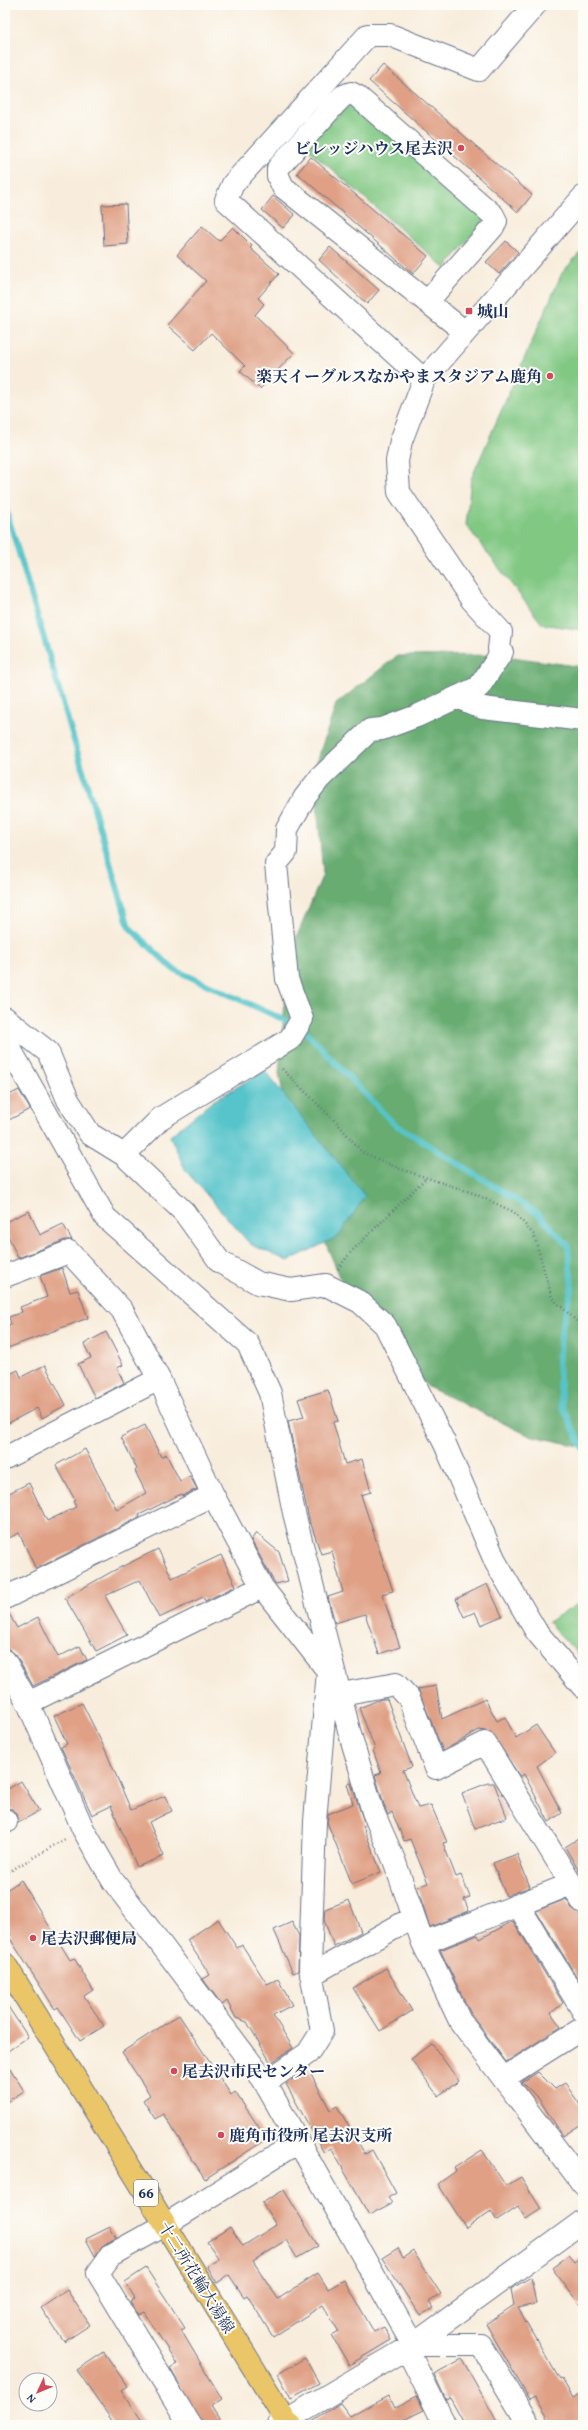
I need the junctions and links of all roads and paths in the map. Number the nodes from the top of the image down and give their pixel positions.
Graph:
1 (535, 5) edge
2 (583, 197) edge
3 (427, 302) junction
4 (465, 332) junction
5 (424, 380) junction
6 (458, 697) junction
7 (583, 720) edge
8 (5, 1018) edge
9 (5, 1044) edge
10 (268, 1054) junction
11 (124, 1155) junction
12 (426, 1178) junction
13 (5, 1276) edge
14 (326, 1285) junction
15 (583, 1327) edge
16 (159, 1379) junction
17 (5, 1458) edge
18 (213, 1495) junction
19 (262, 1587) junction
20 (5, 1598) edge
21 (5, 1661) edge
22 (328, 1671) junction
23 (583, 1687) edge
24 (341, 1694) junction
25 (28, 1703) junction
26 (83, 1829) junction
27 (5, 1874) edge
28 (571, 1884) junction
29 (583, 1904) edge
30 (518, 1905) junction
31 (414, 1917) junction
32 (423, 1943) junction
33 (5, 1964) edge
34 (311, 1975) junction
35 (583, 2011) edge
36 (583, 2028) edge
37 (504, 2078) junction
38 (265, 2083) junction
39 (298, 2142) junction
40 (583, 2184) edge
41 (583, 2221) edge
42 (165, 2225) junction
43 (413, 2345) junction
44 (285, 2424) edge
45 (190, 2425) edge
46 (445, 2425) edge
47 (530, 2425) edge
48 (540, 2425) edge

1 - 5 street
2 - 4 street
3 - 3 street
3 - 4 street
4 - 5 street
5 - 6 street
6 - 7 street
6 - 10 street
8 - 11 street
9 - 24 street
10 - 11 street
10 - 12 path
11 - 14 street
12 - 14 path
12 - 15 path
13 - 16 street
14 - 23 street
16 - 17 street
16 - 18 street
18 - 19 street
18 - 20 street
19 - 22 street
19 - 25 street
21 - 25 street
22 - 24 street
22 - 34 street
24 - 28 street
24 - 31 street
25 - 26 street
26 - 27 path
26 - 38 street
28 - 29 street
28 - 30 street
30 - 32 street
30 - 35 street
31 - 32 street
31 - 34 street
32 - 37 street
33 - 42 main road, 十二所花輪大湯線 / 66
34 - 38 street
36 - 37 street
37 - 40 street
38 - 39 street
39 - 42 street
39 - 43 street
41 - 43 street
42 - 44 main road, 十二所花輪大湯線 / 66
42 - 45 street
43 - 44 street
43 - 46 street
43 - 47 street
47 - 48 street

